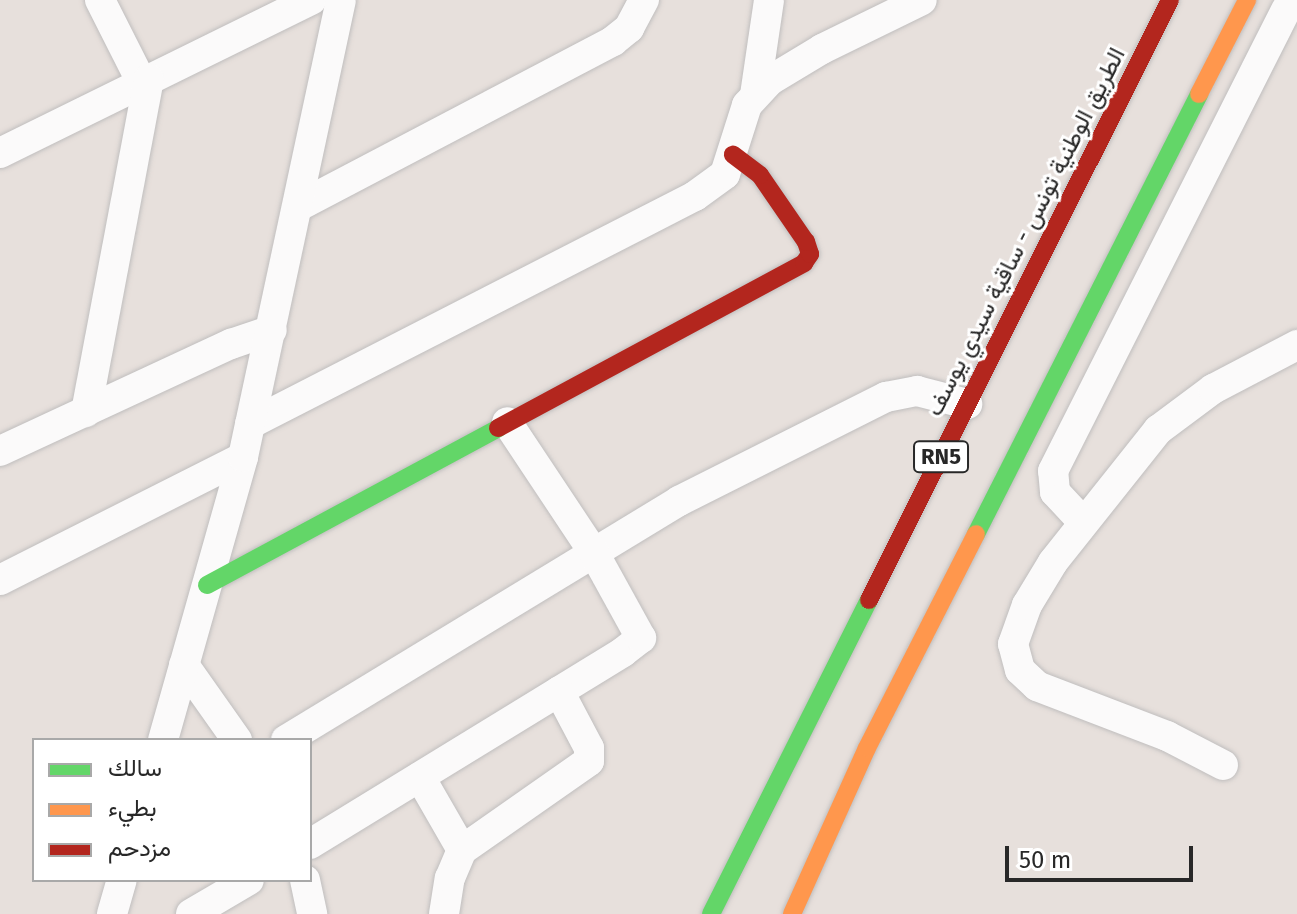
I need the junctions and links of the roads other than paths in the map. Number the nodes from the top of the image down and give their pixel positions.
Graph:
1 (100, 0) edge
2 (311, 0) edge
3 (341, 0) edge
4 (644, 0) edge
5 (769, 0) edge
6 (922, 0) edge
7 (1170, 0) edge
8 (1247, 0) edge
9 (1285, 10) edge
10 (146, 81) junction
11 (755, 95) junction
12 (0, 153) edge
13 (733, 155) junction
14 (299, 206) junction
15 (272, 330) junction
16 (1297, 345) edge
17 (967, 404) junction
18 (86, 412) junction
19 (507, 422) junction
20 (250, 424) junction
21 (0, 451) edge
22 (243, 457) junction
23 (1083, 522) junction
24 (594, 553) junction
25 (0, 580) edge
26 (207, 585) junction
27 (184, 665) junction
28 (559, 691) junction
29 (164, 738) edge
30 (236, 738) edge
31 (289, 738) edge
32 (1223, 765) dead end
33 (420, 777) junction
34 (312, 843) edge
35 (462, 850) junction
36 (121, 882) edge
37 (246, 882) edge
38 (305, 882) edge
39 (112, 914) edge
40 (191, 914) edge
41 (312, 914) edge
42 (444, 914) edge
43 (711, 914) edge
44 (792, 914) edge

1 - 10 street
2 - 10 street
3 - 14 street
4 - 14 street
5 - 11 street
6 - 11 street
7 - 17 main road, الطريق الوطنية تونس - ساقية سيدي يوسف / RN5
8 - 44 main road, RN5
9 - 23 street
10 - 12 street
10 - 18 street
11 - 13 street
13 - 19 main road
13 - 20 street
14 - 15 street
15 - 18 street
15 - 20 street
16 - 23 street
17 - 24 street
17 - 43 main road, الطريق الوطنية تونس - ساقية سيدي يوسف / RN5
18 - 21 street
19 - 24 street
19 - 26 main road
20 - 22 street
22 - 25 street
22 - 26 street
23 - 32 street
24 - 28 street
24 - 31 street
26 - 27 street
27 - 29 street
27 - 30 street
28 - 33 street
28 - 35 street
33 - 34 street
33 - 35 street
35 - 42 street
36 - 39 street
37 - 40 street
38 - 41 street

